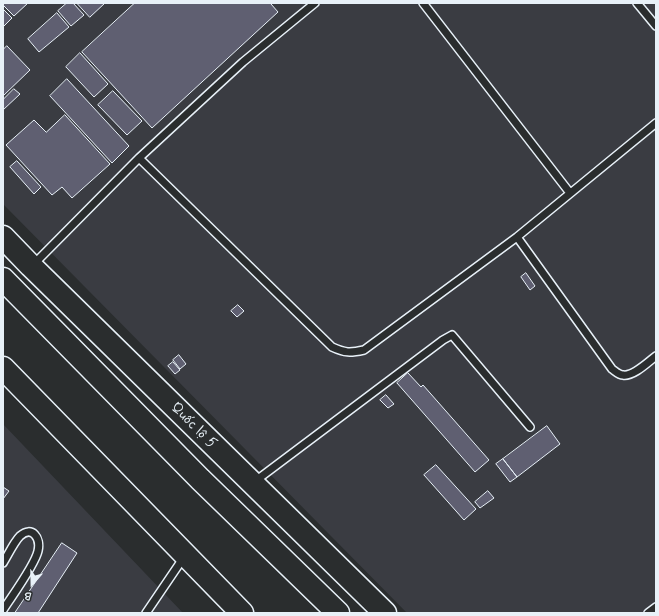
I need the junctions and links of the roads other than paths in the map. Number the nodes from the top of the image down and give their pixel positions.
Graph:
1 (315, 3) edge
2 (424, 3) edge
3 (637, 3) edge
4 (656, 26) edge
5 (656, 123) edge
6 (139, 158) junction
7 (570, 193) junction
8 (3, 237) edge
9 (517, 237) junction
10 (31, 266) junction
11 (3, 279) edge
12 (656, 356) edge
13 (3, 368) edge
14 (530, 427) dead end
15 (252, 483) junction
16 (185, 555) junction
17 (3, 563) edge
18 (656, 607) edge
19 (3, 610) edge
20 (146, 613) edge
21 (242, 613) edge
22 (338, 613) edge
23 (385, 613) edge
24 (648, 613) edge

1 - 6 lane
2 - 7 lane
3 - 4 lane
5 - 7 lane
6 - 9 lane
6 - 10 lane
7 - 9 lane
8 - 10 highway, Quốc lộ 5
9 - 12 lane
10 - 15 highway, Quốc lộ 5
11 - 22 highway
13 - 16 highway
14 - 15 lane
15 - 23 highway, Quốc lộ 5
16 - 20 lane
16 - 21 highway
17 - 19 lane
18 - 24 lane

